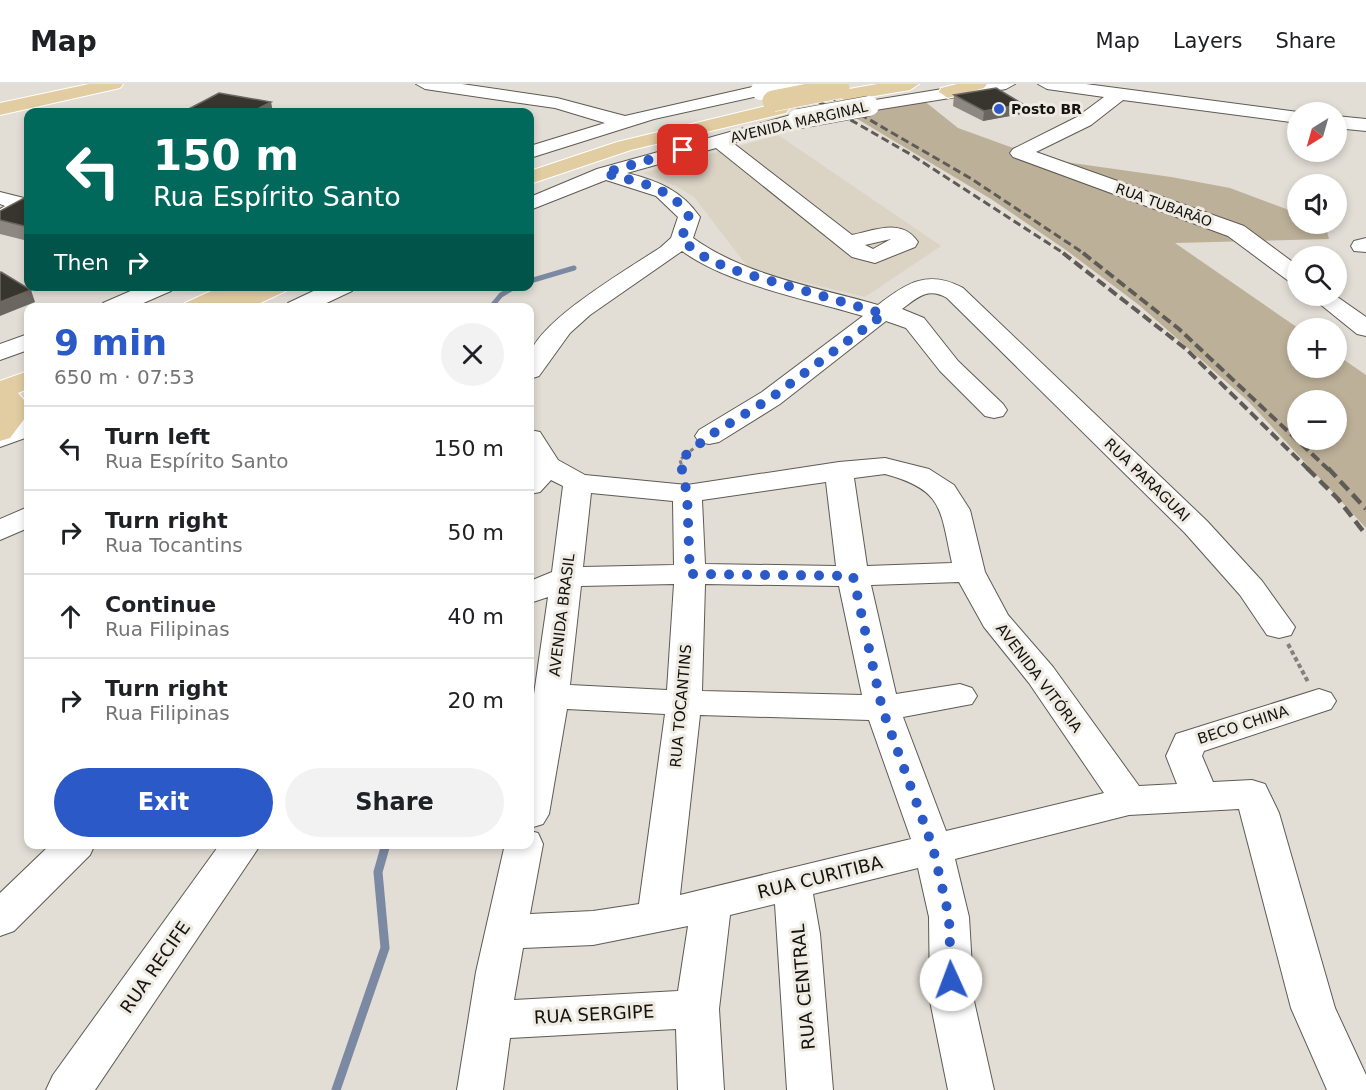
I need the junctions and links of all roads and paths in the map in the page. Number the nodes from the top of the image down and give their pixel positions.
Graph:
1 (114, 84) edge
2 (425, 84) edge
3 (694, 84) edge
4 (794, 84) edge
5 (862, 84) edge
6 (905, 84) edge
7 (910, 84) edge
8 (978, 84) edge
9 (1006, 84) edge
10 (1047, 84) edge
11 (842, 92) junction
12 (948, 92) junction
13 (1118, 95) junction
14 (721, 98) junction
15 (771, 100) junction
16 (0, 109) edge
17 (1287, 117) edge
18 (624, 122) junction
19 (1347, 123) edge
20 (1366, 125) edge
21 (719, 141) junction
22 (534, 151) edge
23 (534, 164) edge
24 (604, 173) junction
25 (534, 177) edge
26 (534, 189) edge
27 (0, 198) edge
28 (534, 202) edge
29 (0, 218) edge
30 (681, 240) junction
31 (848, 243) dead end
32 (1287, 269) edge
33 (151, 291) edge
34 (232, 291) edge
35 (266, 291) edge
36 (333, 291) edge
37 (123, 303) edge
38 (205, 303) edge
39 (239, 303) edge
40 (307, 303) edge
41 (1335, 306) edge
42 (878, 318) junction
43 (1366, 329) edge
44 (24, 343) edge
45 (0, 353) edge
46 (534, 365) edge
47 (24, 383) edge
48 (8, 397) edge
49 (994, 410) dead end
50 (24, 429) edge
51 (0, 432) edge
52 (709, 436) joint
53 (0, 439) edge
54 (534, 455) edge
55 (839, 470) junction
56 (539, 476) edge
57 (578, 483) junction
58 (687, 494) junction
59 (24, 518) edge
60 (0, 531) edge
61 (969, 572) junction
62 (690, 574) junction
63 (853, 576) junction
64 (567, 577) junction
65 (534, 591) edge
66 (1279, 627) joint
67 (552, 696) junction
68 (960, 696) dead end
69 (1319, 701) joint
70 (684, 703) junction
71 (882, 708) junction
72 (534, 793) edge
73 (1200, 797) junction
74 (1129, 801) junction
75 (933, 848) junction
76 (71, 849) edge
77 (238, 849) edge
78 (523, 849) edge
79 (792, 885) junction
80 (711, 904) junction
81 (657, 917) junction
82 (0, 919) edge
83 (507, 932) junction
84 (697, 1009) junction
85 (491, 1020) junction
86 (69, 1090) edge
87 (480, 1090) edge
88 (700, 1090) edge
89 (810, 1090) edge
90 (971, 1090) edge
91 (1350, 1090) edge

1 - 16 main road
2 - 18 street
3 - 14 street
4 - 15 street, bridge
5 - 11 main road
6 - 7 main road
6 - 11 main road
6 - 12 street
8 - 12 main road
9 - 12 street, AVENIDA MARGINAL
10 - 13 street
11 - 15 main road
12 - 21 street, AVENIDA MARGINAL, bridge
13 - 17 street
13 - 32 street, RUA TUBARÃO
14 - 15 street
14 - 18 street
15 - 23 main road
15 - 25 main road
18 - 22 street
19 - 20 street
21 - 24 street, AVENIDA MARGINAL
21 - 31 street
24 - 26 main road
24 - 28 street, AVENIDA MARGINAL
24 - 30 street
27 - 29 street
30 - 42 street
30 - 46 street
33 - 37 street
34 - 38 main road
35 - 39 main road
36 - 40 street
41 - 43 street
42 - 49 street
42 - 52 street
42 - 66 street, RUA PARAGUAI
44 - 45 street
47 - 48 main road
48 - 51 main road
50 - 53 street
52 - 58 path
54 - 56 street
55 - 58 street, AVENIDA VITÓRIA
55 - 61 street, AVENIDA VITÓRIA
55 - 63 street
56 - 57 street
57 - 58 street, AVENIDA VITÓRIA
57 - 64 street, AVENIDA BRASIL
58 - 62 street, RUA TOCANTINS
59 - 60 street
61 - 63 street
61 - 74 street, AVENIDA VITÓRIA
62 - 63 street
62 - 64 street
62 - 70 street, RUA TOCANTINS
63 - 71 street
64 - 65 street
64 - 67 street, AVENIDA BRASIL
66 - 69 path
67 - 70 street
67 - 72 street, AVENIDA BRASIL
68 - 71 street
69 - 73 street, BECO CHINA
70 - 71 street
70 - 81 street, RUA TOCANTINS
71 - 75 street
73 - 74 street
73 - 91 street
74 - 75 street, RUA CURITIBA
75 - 79 street, RUA CURITIBA
75 - 90 street
76 - 82 street
77 - 86 street, RUA RECIFE
78 - 83 street
79 - 80 street, RUA CURITIBA
79 - 89 street, RUA CENTRAL
80 - 81 street, RUA CURITIBA
80 - 84 street
81 - 83 street, RUA CURITIBA
83 - 85 street
84 - 85 street, RUA SERGIPE
84 - 88 street
85 - 87 street

